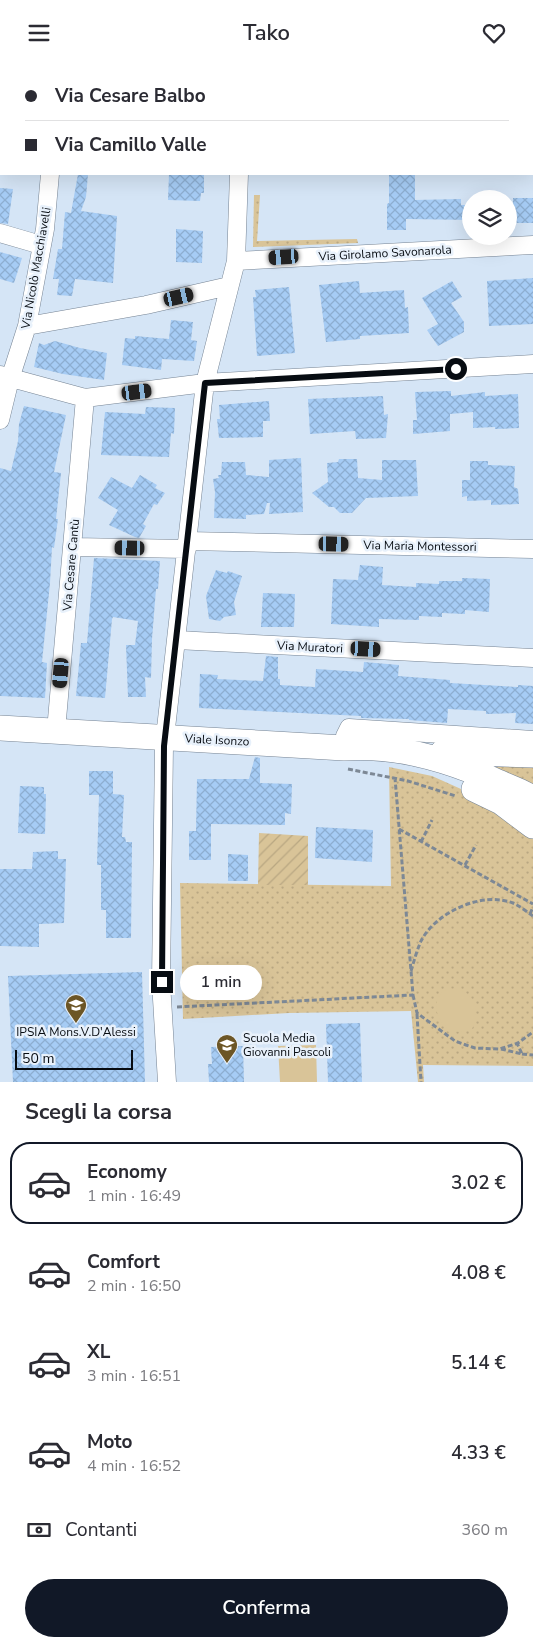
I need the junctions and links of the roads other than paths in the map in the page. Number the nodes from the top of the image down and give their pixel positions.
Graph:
1 (50, 175) edge
2 (239, 175) edge
3 (0, 233) edge
4 (41, 245) junction
5 (533, 245) edge
6 (236, 261) junction
7 (229, 286) junction
8 (27, 326) junction
9 (533, 364) edge
10 (5, 377) edge
11 (205, 383) junction
12 (85, 398) junction
13 (0, 420) edge
14 (187, 545) junction
15 (73, 547) junction
16 (533, 549) edge
17 (176, 641) junction
18 (533, 659) edge
19 (0, 728) edge
20 (56, 731) junction
21 (164, 737) junction
22 (533, 740) edge
23 (420, 754) junction
24 (533, 755) edge
25 (346, 759) junction
26 (533, 799) edge
27 (501, 802) junction
28 (533, 816) edge
29 (533, 826) edge
30 (167, 1082) edge

1 - 4 street, Via Nicolò Macchiavelli
2 - 6 street
3 - 4 street
4 - 8 street, Via Nicolò Macchiavelli
5 - 6 street, Via Girolamo Savonarola
6 - 7 street
7 - 8 street
7 - 11 street
8 - 10 street, Via Nicolò Macchiavelli
9 - 11 street
10 - 12 street
10 - 13 street, Via Nicolò Macchiavelli
11 - 12 street
11 - 14 street
12 - 15 street, Via Cesare Cantù
14 - 15 street, Via Maria Montessori
14 - 16 street, Via Maria Montessori
14 - 17 street
15 - 20 street, Via Cesare Cantù
17 - 18 street, Via Muratori
17 - 21 street
19 - 20 main road, Viale Isonzo
20 - 21 main road, Viale Isonzo
21 - 25 main road, Viale Isonzo
21 - 30 street
22 - 25 street
23 - 24 main road, Viale Isonzo
23 - 25 main road, Viale Isonzo
23 - 26 main road, Viale Isonzo
25 - 27 main road, Viale Isonzo
27 - 28 main road, Viale Isonzo
27 - 29 main road, Viale Isonzo

